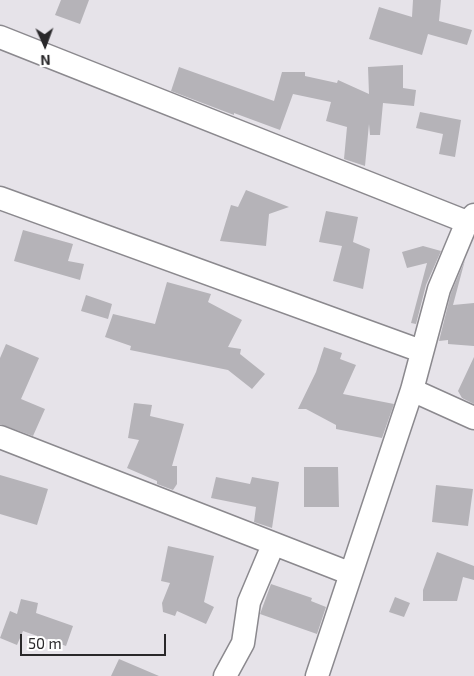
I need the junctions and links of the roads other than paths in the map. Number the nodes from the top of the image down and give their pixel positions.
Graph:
1 (0, 37) edge
2 (0, 198) edge
3 (471, 219) edge
4 (421, 351) junction
5 (412, 390) junction
6 (474, 418) edge
7 (0, 437) edge
8 (273, 545) junction
9 (349, 573) junction
10 (225, 676) edge
11 (317, 676) edge

1 - 3 street
2 - 4 street
3 - 4 street
4 - 5 street
5 - 6 street
5 - 9 street
7 - 8 street
8 - 9 street
8 - 10 street
9 - 11 street

